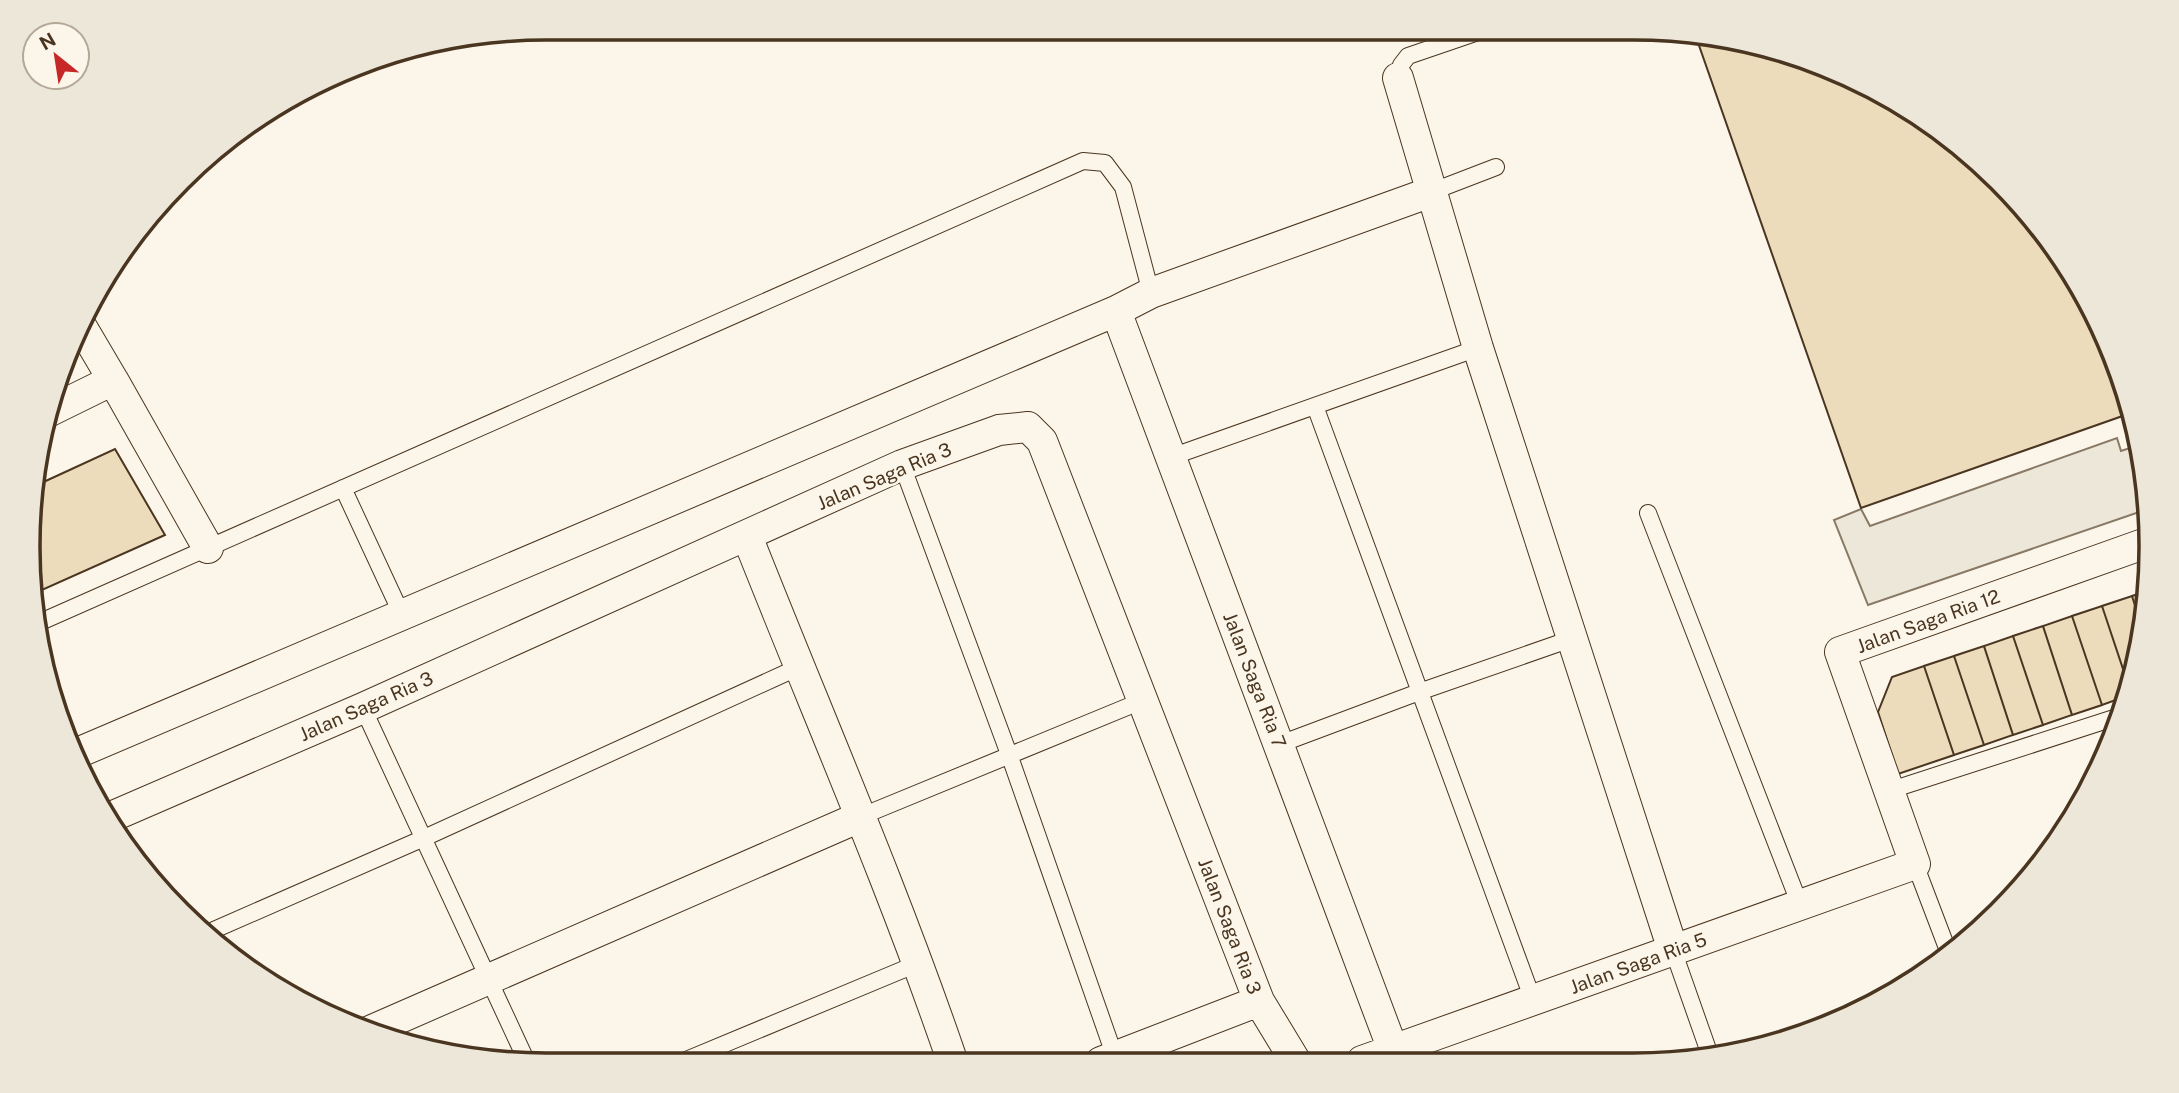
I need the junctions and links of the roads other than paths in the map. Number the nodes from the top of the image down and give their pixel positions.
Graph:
1 (1455, 40) edge
2 (1398, 78) joint
3 (1496, 167) dead end
4 (1431, 192) junction
5 (1151, 293) junction
6 (1116, 311) junction
7 (87, 335) edge
8 (1478, 348) junction
9 (113, 380) junction
10 (61, 406) edge
11 (1315, 406) junction
12 (1171, 457) junction
13 (902, 465) junction
14 (343, 488) junction
15 (1648, 513) dead end
16 (747, 536) junction
17 (2139, 546) edge
18 (208, 548) junction
19 (402, 615) junction
20 (46, 620) edge
21 (1572, 639) junction
22 (799, 667) junction
23 (1419, 692) junction
24 (1144, 700) junction
25 (363, 708) junction
26 (2108, 720) edge
27 (1280, 744) junction
28 (84, 750) edge
29 (1010, 757) junction
30 (1888, 791) junction
31 (117, 814) edge
32 (862, 816) junction
33 (424, 838) junction
34 (1915, 864) junction
35 (1800, 905) junction
36 (216, 929) edge
37 (1946, 944) edge
38 (1673, 950) junction
39 (919, 963) junction
40 (489, 979) junction
41 (1533, 1000) junction
42 (1259, 1002) junction
43 (383, 1025) edge
44 (1707, 1047) edge
45 (1393, 1050) junction
46 (523, 1052) edge
47 (703, 1053) edge
48 (950, 1053) edge
49 (1106, 1053) edge
50 (1126, 1053) edge
51 (1290, 1053) edge
52 (1385, 1053) edge

1 - 2 lane
2 - 4 street
3 - 4 lane
4 - 5 street
4 - 8 street
5 - 6 street
5 - 14 lane
6 - 12 street, Jalan Saga Ria 7
6 - 19 street
7 - 9 street
8 - 11 lane
8 - 21 street
9 - 10 street
9 - 18 street
11 - 12 lane
11 - 23 lane
12 - 27 street, Jalan Saga Ria 7
13 - 16 street, Jalan Saga Ria 3
13 - 24 street, Jalan Saga Ria 3
13 - 29 lane
14 - 18 lane
14 - 19 lane
15 - 35 lane
16 - 22 street
16 - 25 street, Jalan Saga Ria 3
17 - 30 street, Jalan Saga Ria 12
18 - 20 lane
19 - 28 street
21 - 23 lane
21 - 38 street
22 - 32 street
22 - 33 lane
23 - 27 lane
23 - 41 lane
24 - 29 lane
24 - 42 street, Jalan Saga Ria 3
25 - 31 street, Jalan Saga Ria 3
25 - 33 lane
26 - 30 lane
27 - 45 street, Jalan Saga Ria 7
29 - 32 lane
29 - 49 lane
30 - 34 street, Jalan Saga Ria 12
32 - 39 street
32 - 40 street
33 - 36 lane
33 - 40 lane
34 - 35 street, Jalan Saga Ria 5
34 - 37 lane
35 - 38 street, Jalan Saga Ria 5
38 - 41 street, Jalan Saga Ria 5
38 - 44 lane
39 - 47 lane
39 - 48 street
40 - 43 street
40 - 46 lane
41 - 45 street, Jalan Saga Ria 5
42 - 50 street
42 - 51 street, Jalan Saga Ria 3
45 - 52 street, Jalan Saga Ria 5

